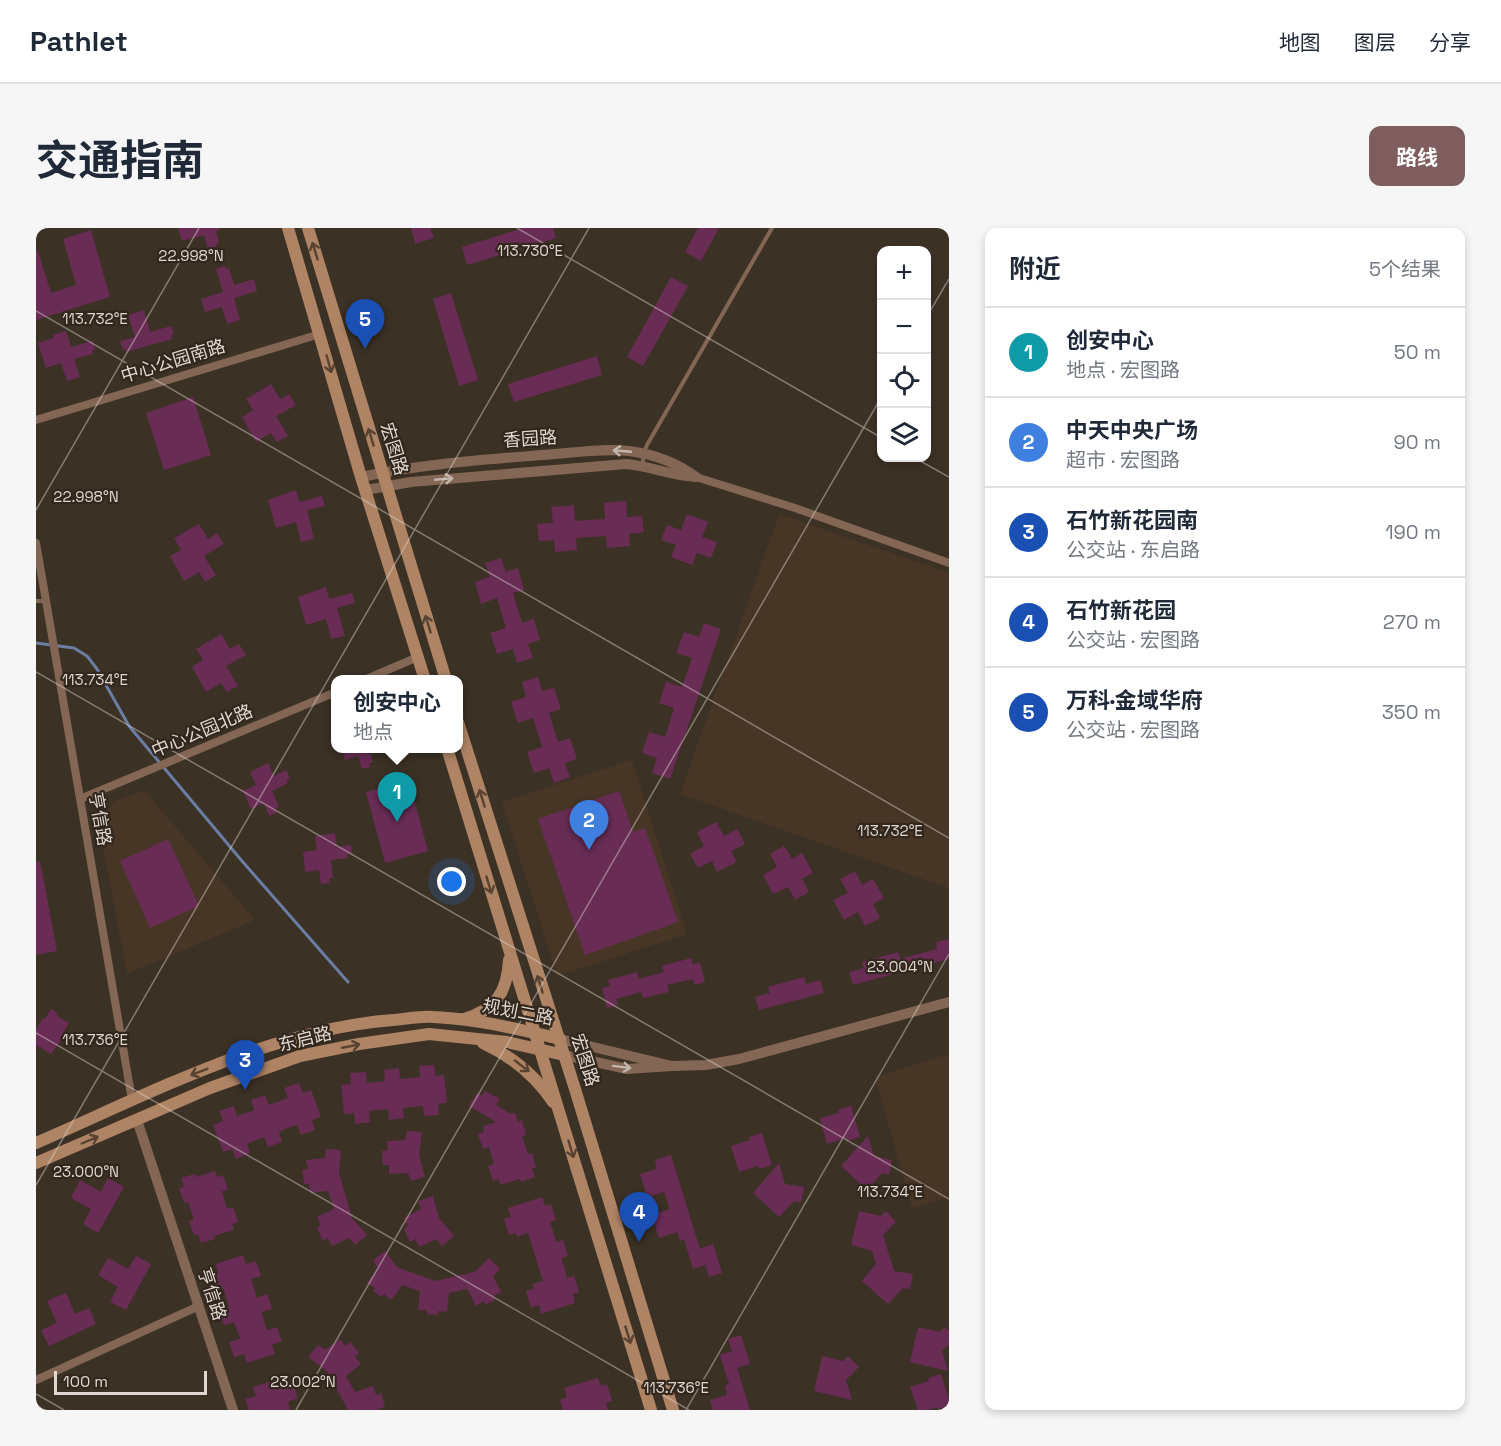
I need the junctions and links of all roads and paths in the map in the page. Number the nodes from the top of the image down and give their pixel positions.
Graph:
1 (288, 228) edge
2 (308, 228) edge
3 (772, 228) edge
4 (320, 334) junction
5 (36, 420) edge
6 (643, 454) junction
7 (643, 466) junction
8 (382, 473) junction
9 (361, 477) junction
10 (696, 477) junction
11 (386, 486) junction
12 (366, 490) junction
13 (36, 543) edge
14 (949, 563) edge
15 (36, 601) edge
16 (46, 601) junction
17 (418, 657) junction
18 (376, 675) edge
19 (423, 675) edge
20 (444, 675) edge
21 (331, 694) edge
22 (463, 735) edge
23 (449, 753) edge
24 (80, 799) junction
25 (510, 953) junction
26 (949, 1002) edge
27 (460, 1020) junction
28 (535, 1033) junction
29 (471, 1038) junction
30 (560, 1039) junction
31 (540, 1049) junction
32 (564, 1055) junction
33 (672, 1066) junction
34 (132, 1100) junction
35 (560, 1112) junction
36 (137, 1120) junction
37 (36, 1143) edge
38 (36, 1163) edge
39 (199, 1306) junction
40 (36, 1380) edge
41 (233, 1410) edge
42 (651, 1410) edge
43 (673, 1410) edge

1 - 4 main road
8 -> 2 main road, 宏图路
3 - 6 lane
4 - 5 street, 中心公园南路
4 -> 9 main road
6 - 7 lane
6 -> 8 street, 香园路
6 - 10 street, 香园路
7 - 10 street, 香园路
11 -> 7 street, 香园路
8 - 9 street, 香园路
8 - 11 main road, 宏图路
9 - 12 main road
10 - 14 street, 香园路
11 - 12 street, 香园路
20 -> 11 main road, 宏图路
12 - 17 main road
13 - 16 street, 亨信路
15 - 16 lane
16 - 24 street, 亨信路
17 - 18 street
17 - 19 main road
21 - 24 street, 中心公园北路
30 -> 22 main road, 宏图路
23 -> 25 main road
24 - 34 street, 亨信路
25 - 27 main road
25 - 28 main road
26 - 33 street
27 - 28 main road, 规划二路
27 -> 34 main road, 东启路
28 - 30 main road, 规划二路
28 - 31 main road
29 - 31 main road, 东启路
29 -> 35 main road
36 -> 29 main road, 东启路
30 - 32 main road, 宏图路
30 - 33 street, 规划二路
31 - 32 main road, 东启路
31 - 35 main road
32 -> 33 street
32 - 43 main road, 宏图路
34 - 37 main road, 东启路
35 -> 42 main road
38 -> 36 main road, 东启路
36 - 39 street, 亨信路
39 - 40 street
39 - 41 street, 亨信路

